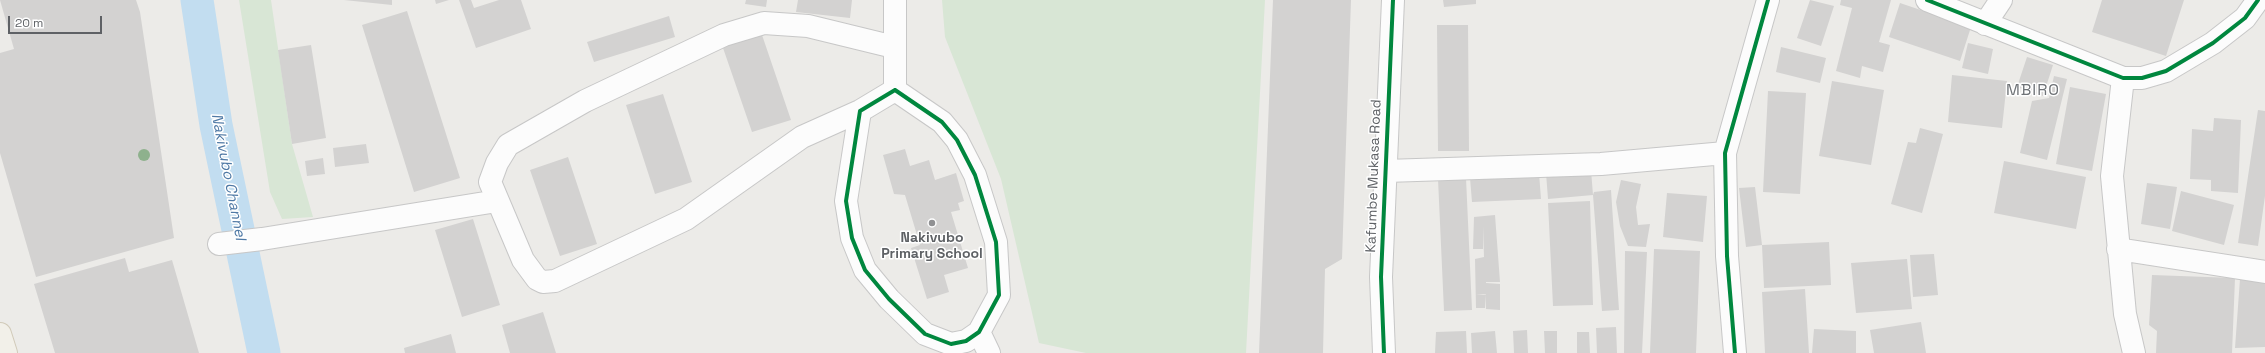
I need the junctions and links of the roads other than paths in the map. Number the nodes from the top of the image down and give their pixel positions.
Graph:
1 (895, 0) edge
2 (1393, 0) edge
3 (1768, 0) edge
4 (1927, 0) edge
5 (2001, 0) edge
6 (2258, 0) edge
7 (1985, 24) junction
8 (894, 47) junction
9 (2123, 78) junction
10 (895, 90) junction
11 (860, 111) junction
12 (1725, 153) junction
13 (1386, 171) junction
14 (497, 201) junction
15 (219, 244) dead end
16 (2118, 249) junction
17 (2265, 272) edge
18 (979, 332) junction
19 (0, 334) edge
20 (6, 353) edge
21 (989, 353) edge
22 (1384, 353) edge
23 (1735, 353) edge
24 (2134, 353) edge

1 - 8 street
2 - 13 street, Kafumbe Mukasa Road
3 - 12 street
4 - 7 street
5 - 7 street
6 - 9 street
7 - 9 street
8 - 10 street
8 - 14 street
9 - 16 street
10 - 11 street
10 - 18 street
11 - 14 street
11 - 18 street
12 - 13 street
12 - 23 street
13 - 22 street, Kafumbe Mukasa Road
14 - 15 street
16 - 17 street
16 - 24 street
18 - 21 street
19 - 20 main road

